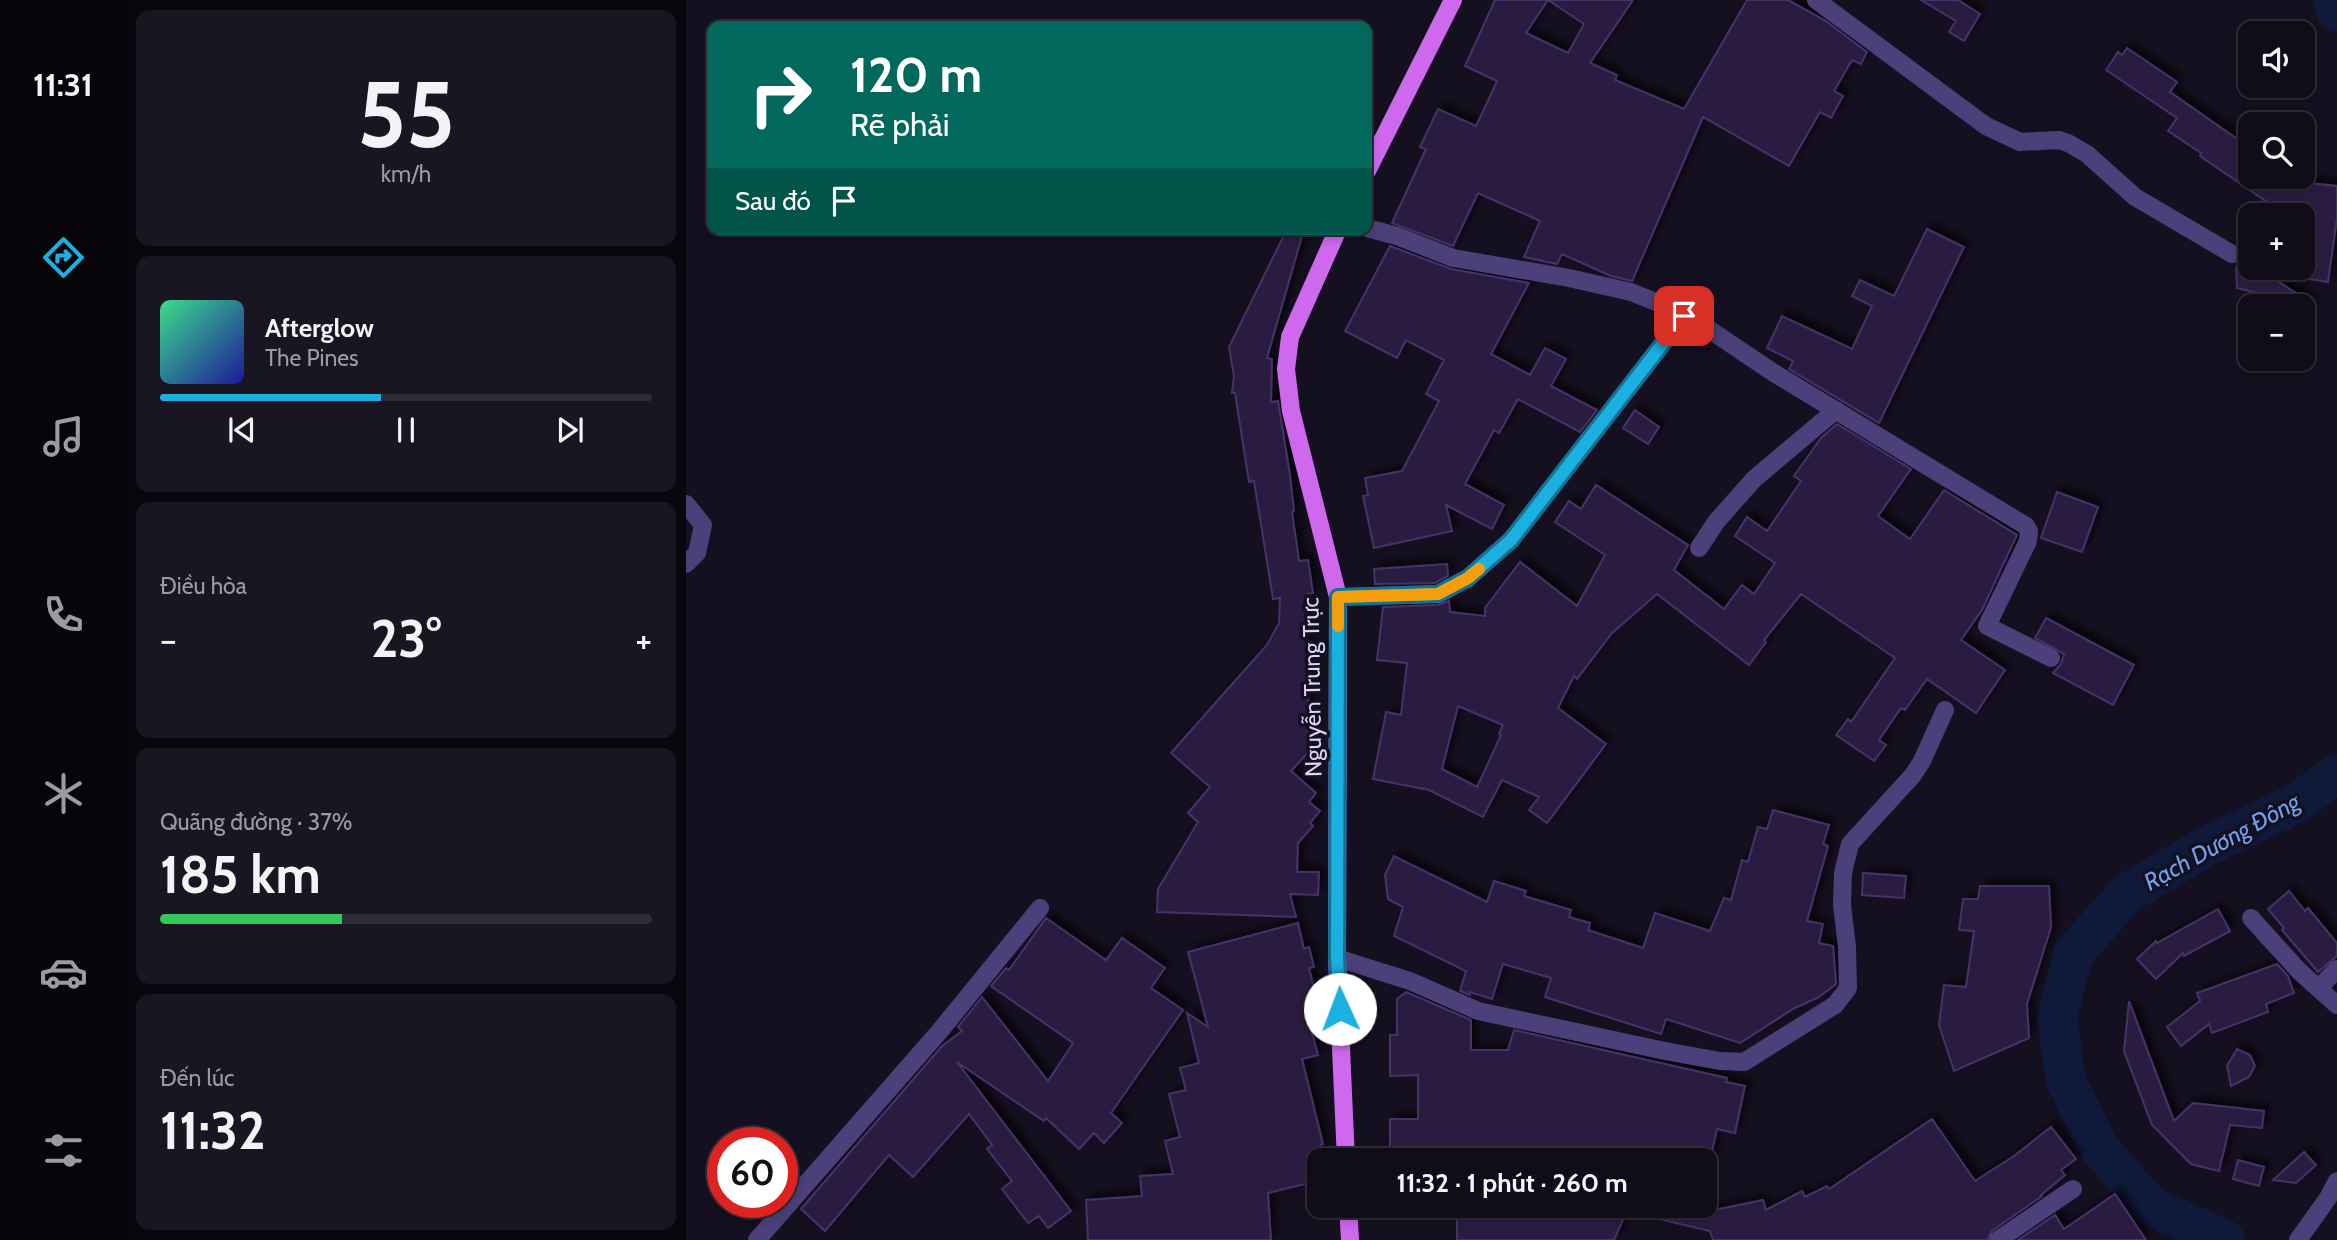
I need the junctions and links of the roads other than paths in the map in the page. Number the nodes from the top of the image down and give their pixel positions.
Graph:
1 (1453, 0) edge
2 (1816, 0) edge
3 (1372, 161) edge
4 (1372, 229) edge
5 (1335, 235) edge
6 (2232, 254) dead end
7 (1684, 316) junction
8 (1836, 410) junction
9 (686, 504) edge
10 (1699, 548) dead end
11 (686, 564) edge
12 (1338, 597) junction
13 (2051, 658) dead end
14 (1945, 710) dead end
15 (1040, 908) dead end
16 (2252, 918) dead end
17 (1337, 958) junction
18 (2337, 969) edge
19 (2319, 988) junction
20 (2337, 1005) edge
21 (1345, 1148) edge
22 (2337, 1181) edge
23 (2073, 1189) dead end
24 (1349, 1218) edge
25 (757, 1240) edge
26 (1350, 1240) edge
27 (1998, 1240) edge
28 (2298, 1240) edge

1 - 3 main road
2 - 6 street
4 - 7 street
5 - 12 main road, Nguyễn Trung Trực
7 - 8 street
7 - 12 street
8 - 10 street
8 - 13 street
9 - 11 street
12 - 17 main road, Nguyễn Trung Trực
14 - 17 street
15 - 25 street
16 - 19 street
17 - 21 main road, Nguyễn Trung Trực
18 - 19 street
19 - 20 street
22 - 28 street
23 - 27 street
24 - 26 main road

